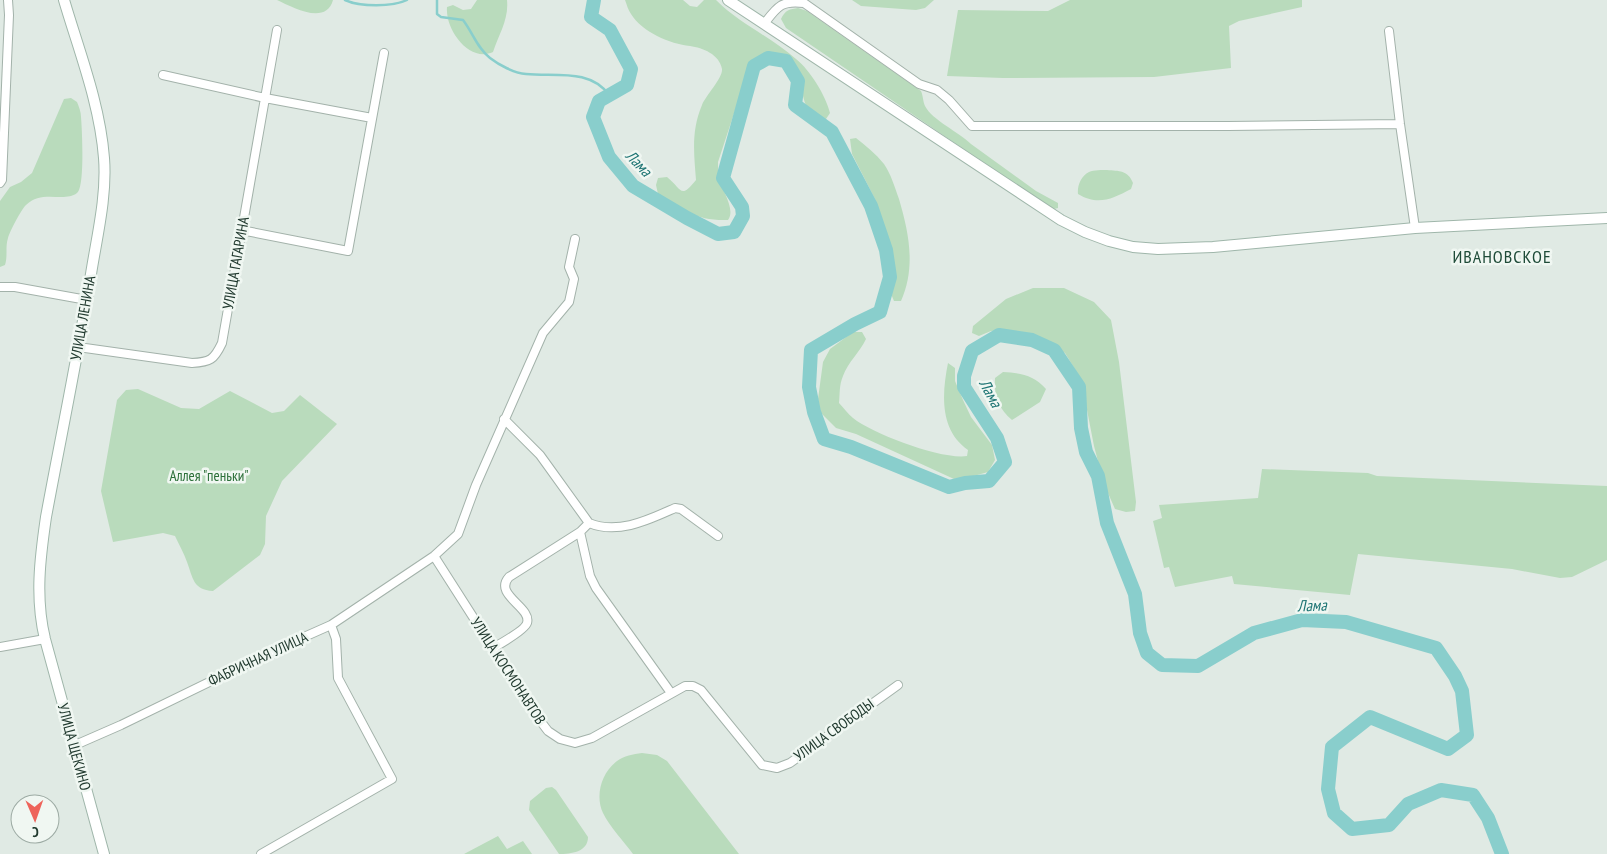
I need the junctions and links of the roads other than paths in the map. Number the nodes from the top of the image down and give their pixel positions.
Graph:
1 (8, 0) edge
2 (64, 0) edge
3 (728, 0) edge
4 (764, 24) junction
5 (277, 30) dead end
6 (1389, 31) dead end
7 (384, 53) dead end
8 (162, 75) dead end
9 (265, 98) junction
10 (372, 118) junction
11 (1400, 124) junction
12 (0, 184) edge
13 (1607, 218) edge
14 (1415, 228) junction
15 (241, 230) junction
16 (575, 239) dead end
17 (0, 287) edge
18 (87, 300) junction
19 (78, 347) junction
20 (504, 419) junction
21 (589, 523) junction
22 (580, 532) junction
23 (718, 536) dead end
24 (434, 556) junction
25 (331, 625) junction
26 (45, 639) junction
27 (0, 647) edge
28 (493, 648) junction
29 (898, 685) dead end
30 (685, 686) joint
31 (671, 694) junction
32 (73, 746) junction
33 (104, 854) edge
34 (261, 854) edge

1 - 12 street
2 - 18 street, УЛИЦА ЛЕНИНА
3 - 4 street
4 - 11 street
4 - 14 street
5 - 9 street, УЛИЦА ГАГАРИНА
6 - 11 street
7 - 10 street
8 - 9 street
9 - 10 street
9 - 15 street, УЛИЦА ГАГАРИНА
10 - 15 street
11 - 14 street
13 - 14 street
15 - 19 street, УЛИЦА ГАГАРИНА
16 - 20 street, ФАБРИЧНАЯ УЛИЦА
17 - 18 street
18 - 19 street, УЛИЦА ЛЕНИНА
19 - 26 street, УЛИЦА ЛЕНИНА
20 - 21 street
20 - 24 street, ФАБРИЧНАЯ УЛИЦА
21 - 22 street
21 - 23 street
22 - 28 street
22 - 31 street
24 - 25 street, ФАБРИЧНАЯ УЛИЦА
24 - 28 street, УЛИЦА КОСМОНАВТОВ
25 - 32 street, ФАБРИЧНАЯ УЛИЦА
25 - 34 street
26 - 27 street
26 - 32 street, УЛИЦА ЩЕКИНО
28 - 31 street, УЛИЦА КОСМОНАВТОВ
29 - 30 street, УЛИЦА СВОБОДЫ
30 - 31 street, УЛИЦА КОСМОНАВТОВ
32 - 33 street, УЛИЦА ЩЕКИНО

